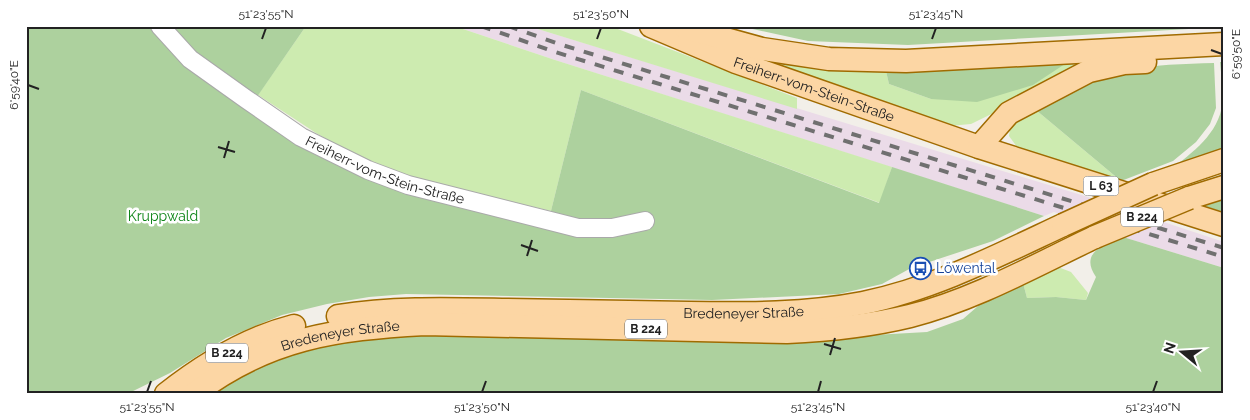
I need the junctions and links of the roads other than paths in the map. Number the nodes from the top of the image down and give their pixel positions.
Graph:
1 (160, 26) edge
2 (651, 26) edge
3 (673, 26) edge
4 (1224, 44) edge
5 (1224, 57) edge
6 (979, 146) junction
7 (1224, 160) edge
8 (1224, 188) edge
9 (645, 220) dead end
10 (1224, 225) edge
11 (166, 394) edge
12 (194, 394) edge

1 - 9 street, Freiherr-vom-Stein-Straße
2 - 6 main road, Freiherr-vom-Stein-Straße / L 63
3 - 4 main road
5 - 6 main road
6 - 10 main road, L 63
7 - 11 main road, Bredeneyer Straße / B 224, bridge
8 - 12 main road, Bredeneyer Straße / B 224, bridge

